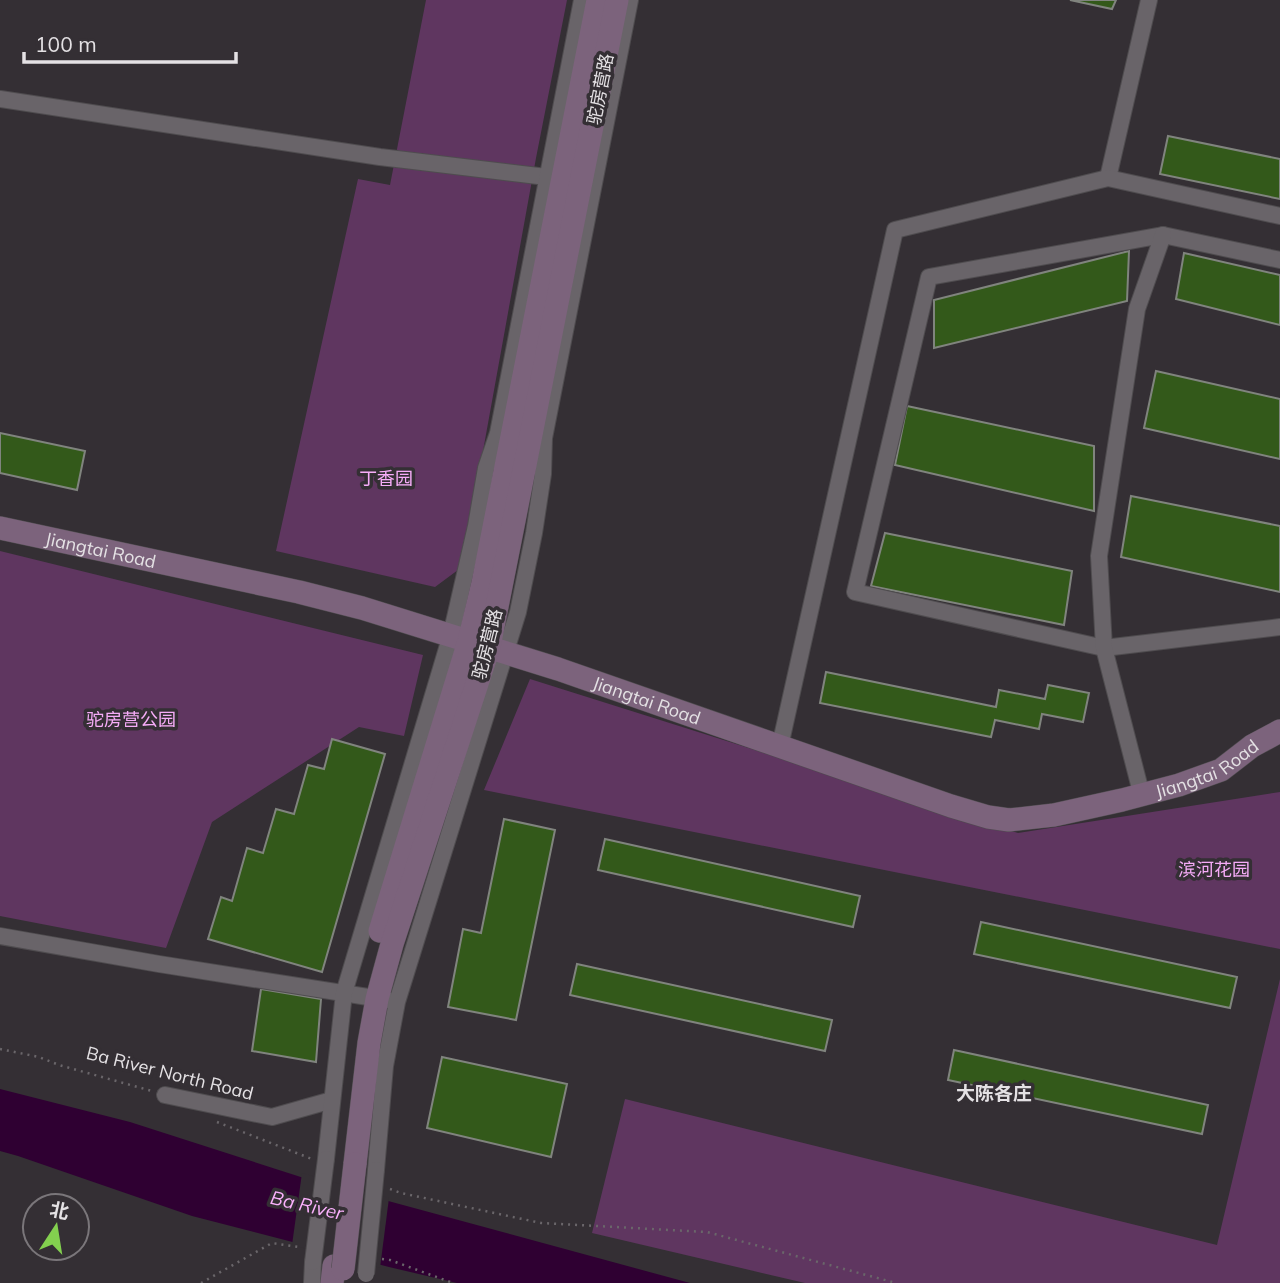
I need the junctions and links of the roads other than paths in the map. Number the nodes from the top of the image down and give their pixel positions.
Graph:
1 (582, 0) edge
2 (598, 0) edge
3 (617, 0) edge
4 (630, 0) edge
5 (1149, 0) edge
6 (0, 99) edge
7 (555, 178) junction
8 (1108, 178) junction
9 (1280, 216) edge
10 (1163, 235) junction
11 (1280, 260) edge
12 (0, 528) edge
13 (1280, 627) edge
14 (479, 644) junction
15 (1104, 648) junction
16 (1280, 730) edge
17 (780, 746) junction
18 (1142, 796) junction
19 (0, 936) edge
20 (370, 998) junction
21 (165, 1095) road end
22 (332, 1100) junction
23 (343, 1163) junction
24 (332, 1273) edge
25 (365, 1278) edge
26 (312, 1283) edge

1 - 7 street
2 - 7 street, 驼房营路
3 - 14 street, 驼房营路
4 - 14 street
5 - 8 street
6 - 7 street
7 - 14 street, 驼房营路
8 - 9 street
8 - 17 street
10 - 11 street
10 - 15 street
10 - 15 street
12 - 14 street, Jiangtai Road
13 - 15 street
14 - 17 street, Jiangtai Road
14 - 20 street
14 - 20 street, 驼房营路
15 - 18 street
16 - 18 street, Jiangtai Road
17 - 18 street, Jiangtai Road
19 - 20 street
20 - 22 street
20 - 23 street, 驼房营路
20 - 23 street
21 - 22 street, Ba River North Road
22 - 23 street
23 - 24 street, 驼房营路
23 - 25 street, bridge
24 - 26 street

